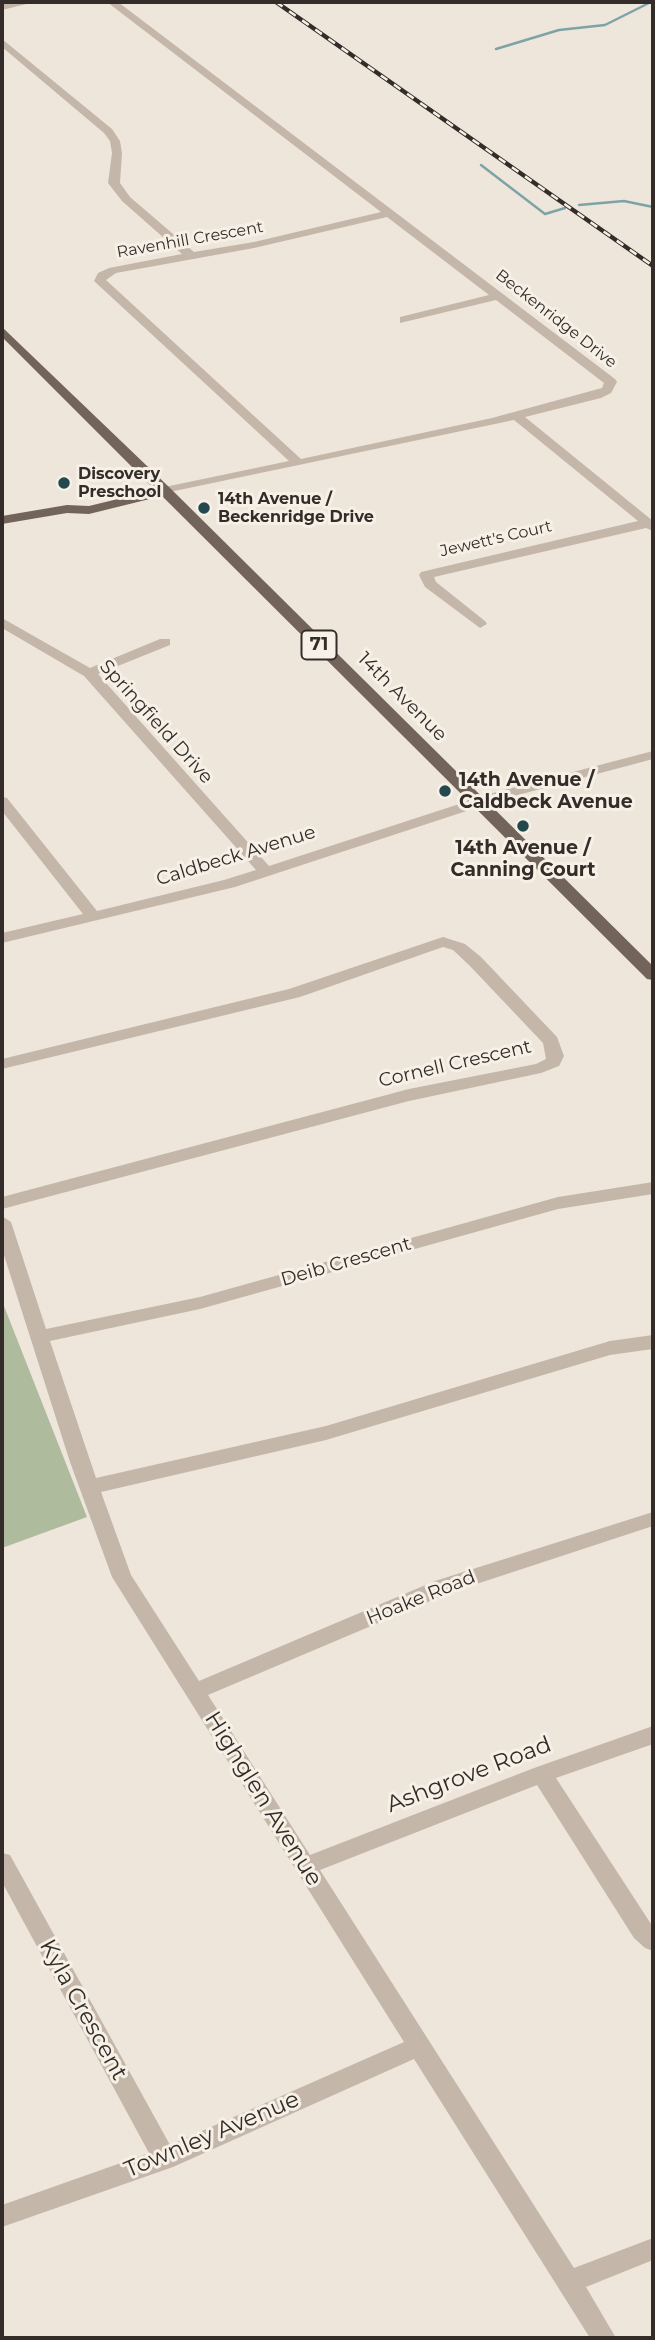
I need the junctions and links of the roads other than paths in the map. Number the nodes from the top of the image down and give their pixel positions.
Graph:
1 (30, 2) edge
2 (113, 2) edge
3 (2, 7) edge
4 (2, 42) edge
5 (390, 213) junction
6 (191, 256) junction
7 (499, 296) junction
8 (404, 320) dead end
9 (2, 331) edge
10 (516, 416) junction
11 (298, 463) junction
12 (164, 491) junction
13 (2, 520) edge
14 (651, 525) edge
15 (2, 622) edge
16 (480, 624) dead end
17 (165, 642) dead end
18 (89, 673) junction
19 (653, 755) edge
20 (2, 801) edge
21 (478, 802) junction
22 (264, 870) junction
23 (94, 917) junction
24 (2, 938) edge
25 (653, 975) edge
26 (2, 1064) edge
27 (653, 1188) edge
28 (2, 1203) edge
29 (2, 1223) edge
30 (39, 1337) junction
31 (653, 1342) edge
32 (90, 1487) junction
33 (653, 1519) edge
34 (195, 1692) junction
35 (653, 1735) edge
36 (541, 1774) junction
37 (2, 1862) edge
38 (305, 1866) junction
39 (653, 1941) edge
40 (419, 2046) junction
41 (165, 2158) junction
42 (2, 2216) edge
43 (653, 2249) edge
44 (568, 2282) junction
45 (604, 2338) edge

1 - 3 street
2 - 5 street, Beckenridge Drive
4 - 6 street
5 - 6 street, Ravenhill Crescent
5 - 7 street, Beckenridge Drive
6 - 11 street, Ravenhill Crescent
7 - 8 street
7 - 10 street, Beckenridge Drive
9 - 12 main road, 14th Avenue / 71
10 - 11 street, Beckenridge Drive
10 - 14 street
11 - 12 street, Beckenridge Drive
12 - 13 main road
12 - 21 main road, 14th Avenue / 71
14 - 16 street, Jewett's Court
15 - 18 street, Springfield Drive
17 - 18 street
18 - 22 street, Springfield Drive
19 - 21 street, Caldbeck Avenue
20 - 23 street
21 - 22 street, Caldbeck Avenue
21 - 25 main road, 14th Avenue / 71
22 - 23 street, Caldbeck Avenue
23 - 24 street, Caldbeck Avenue
26 - 28 street, Cornell Crescent
27 - 30 street, Deib Crescent
29 - 30 street, Highglen Avenue
30 - 32 street, Highglen Avenue
31 - 32 street
32 - 34 street, Highglen Avenue
33 - 34 street, Hoake Road
34 - 38 street, Highglen Avenue
35 - 36 street, Ashgrove Road
36 - 38 street, Ashgrove Road
36 - 39 street
37 - 41 street, Kyla Crescent
38 - 40 street, Highglen Avenue
40 - 41 street, Townley Avenue
40 - 44 street, Highglen Avenue
41 - 42 street, Townley Avenue
43 - 44 street
44 - 45 street, Highglen Avenue

